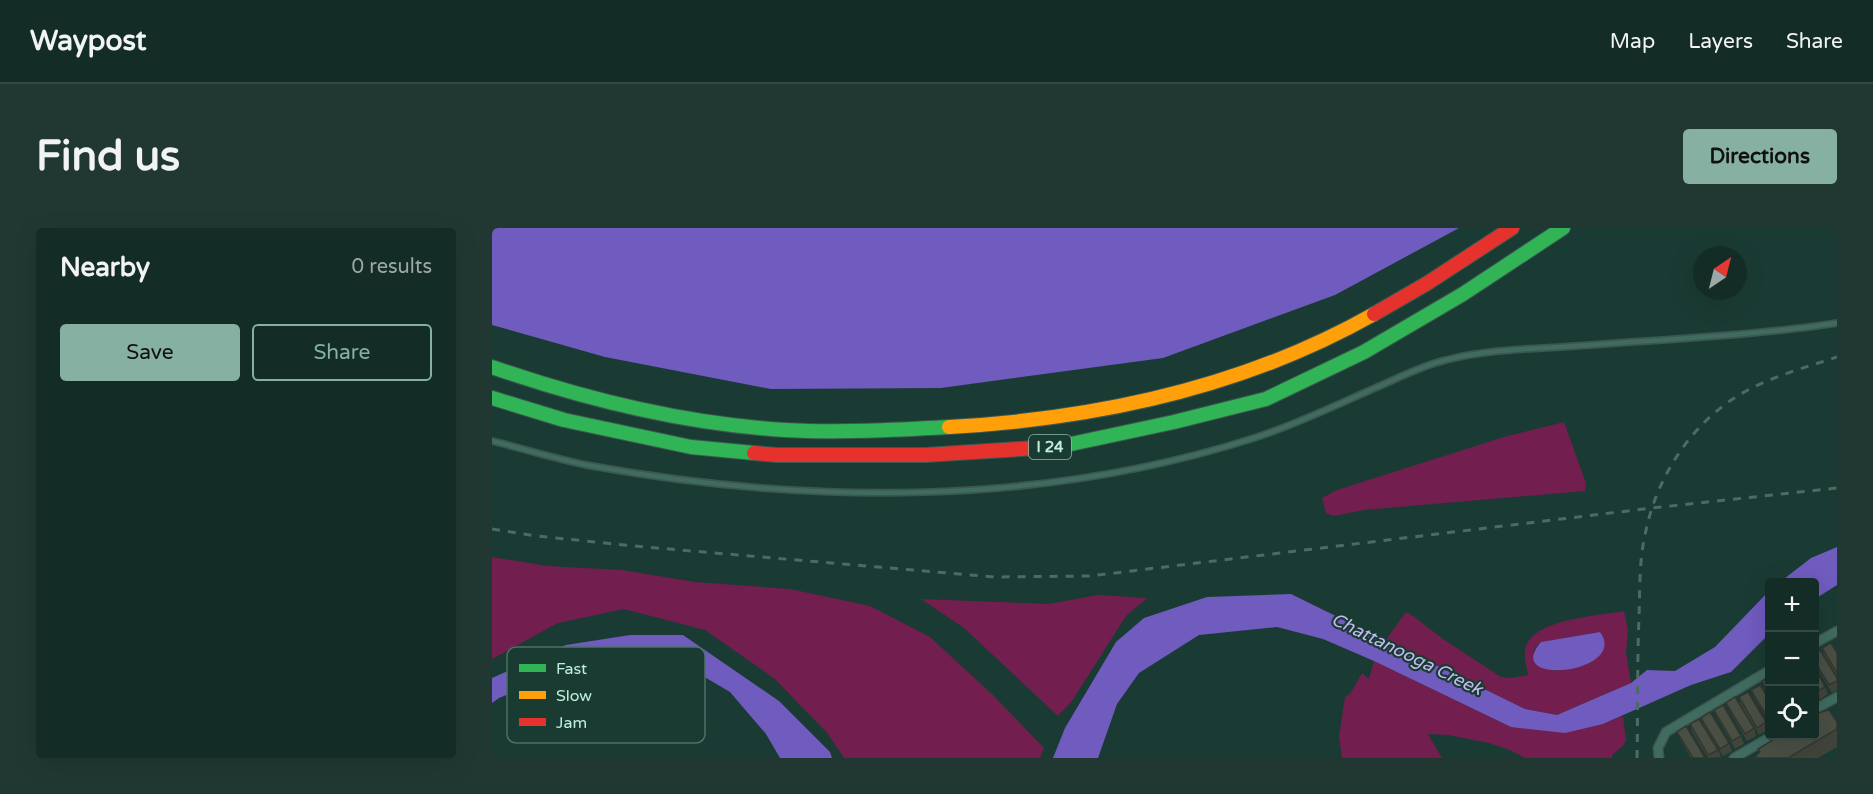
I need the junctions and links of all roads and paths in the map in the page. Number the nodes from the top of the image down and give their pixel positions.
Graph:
1 (1512, 228) edge
2 (1563, 228) edge
3 (1837, 323) edge
4 (492, 367) edge
5 (492, 398) edge
6 (492, 441) edge
7 (1837, 631) edge
8 (1819, 642) edge
9 (1765, 673) edge
10 (1837, 697) edge
11 (1819, 708) edge
12 (1765, 739) edge
13 (1659, 758) edge
14 (1734, 758) edge

1 - 4 highway, I 24
2 - 5 highway, I 24
3 - 6 lane
7 - 8 street
9 - 13 street
10 - 11 street
12 - 14 street

